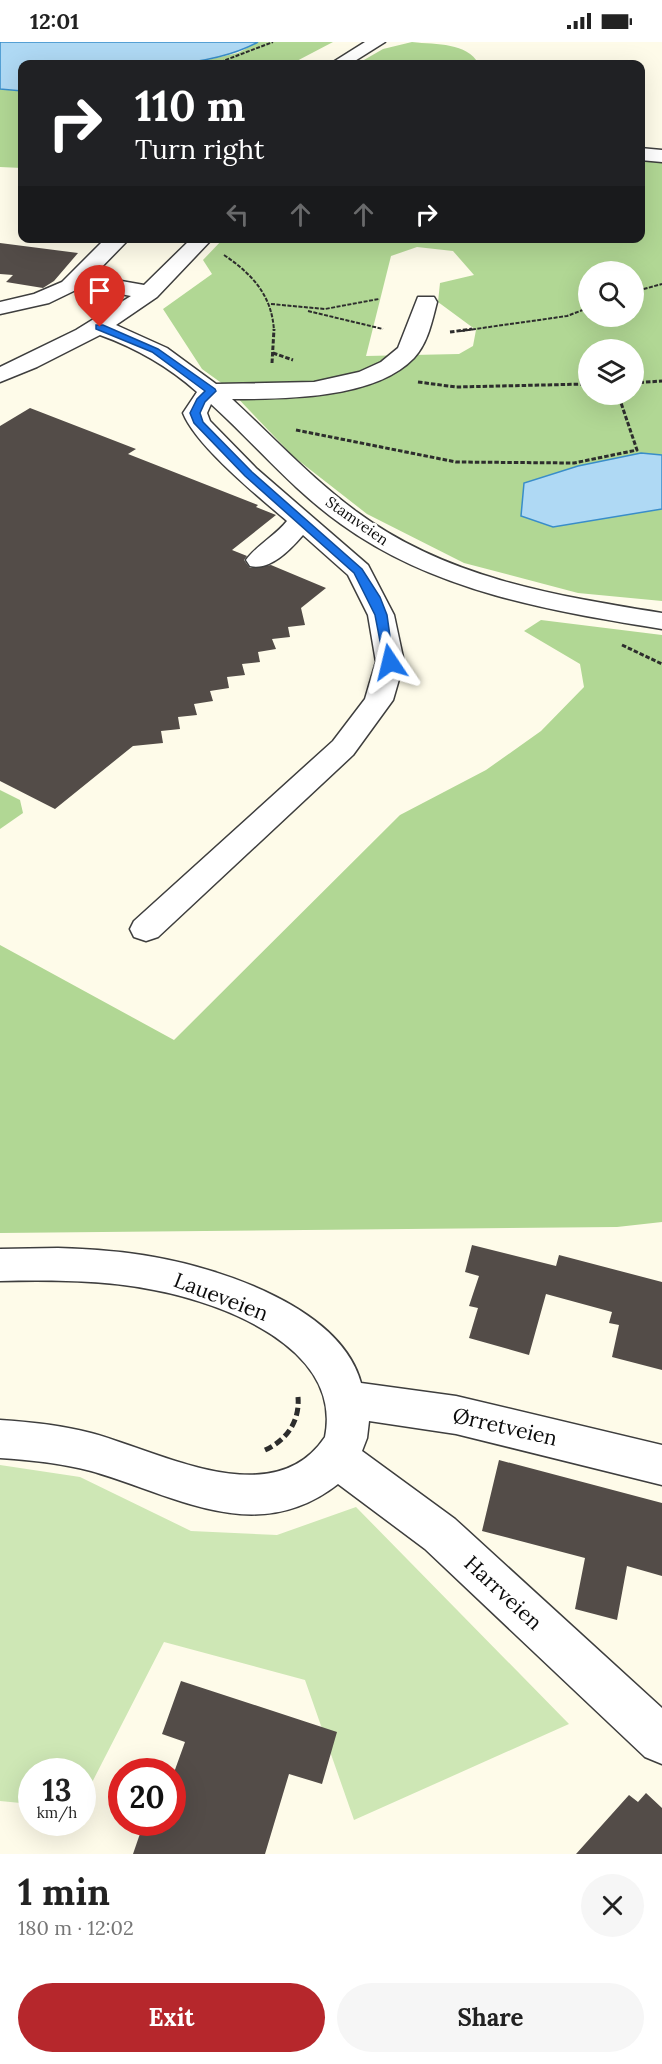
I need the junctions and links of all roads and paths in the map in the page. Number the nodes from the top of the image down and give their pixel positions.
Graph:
1 (273, 42) edge
2 (377, 42) edge
3 (226, 60) edge
4 (346, 60) edge
5 (645, 154) edge
6 (662, 156) edge
7 (113, 243) edge
8 (209, 244) edge
9 (79, 280) junction
10 (662, 284) edge
11 (644, 289) edge
12 (150, 293) junction
13 (379, 299) dead end
14 (426, 302) dead end
15 (271, 304) junction
16 (3, 308) dead end
17 (308, 311) junction
18 (578, 312) edge
19 (100, 327) junction
20 (416, 335) junction
21 (273, 353) dead end
22 (0, 375) edge
23 (368, 377) junction
24 (662, 381) edge
25 (644, 382) edge
26 (578, 384) edge
27 (211, 391) junction
28 (622, 405) edge
29 (244, 422) junction
30 (301, 521) junction
31 (259, 560) dead end
32 (662, 621) edge
33 (146, 929) dead end
34 (0, 1265) edge
35 (297, 1390) dead end
36 (347, 1400) junction
37 (0, 1439) edge
38 (255, 1454) dead end
39 (336, 1457) junction
40 (662, 1465) edge
41 (662, 1740) edge

1 - 3 path
2 - 4 street
5 - 6 street
7 - 9 street
8 - 12 street
8 - 15 path
9 - 12 street
9 - 16 street
10 - 11 path
12 - 19 street
13 - 17 path
14 - 20 street
15 - 17 path
15 - 21 path
17 - 20 path
18 - 20 path
19 - 22 street
19 - 27 street, Stamveien
20 - 23 street
23 - 26 path
23 - 27 street
24 - 25 path
27 - 29 street, Stamveien
27 - 30 street
28 - 29 path
29 - 32 street, Stamveien
30 - 31 street
30 - 33 street
34 - 36 street, Laueveien
35 - 38 path
36 - 39 street, Laueveien
36 - 40 street, Ørretveien
37 - 39 street, Laueveien
39 - 41 street, Harrveien

